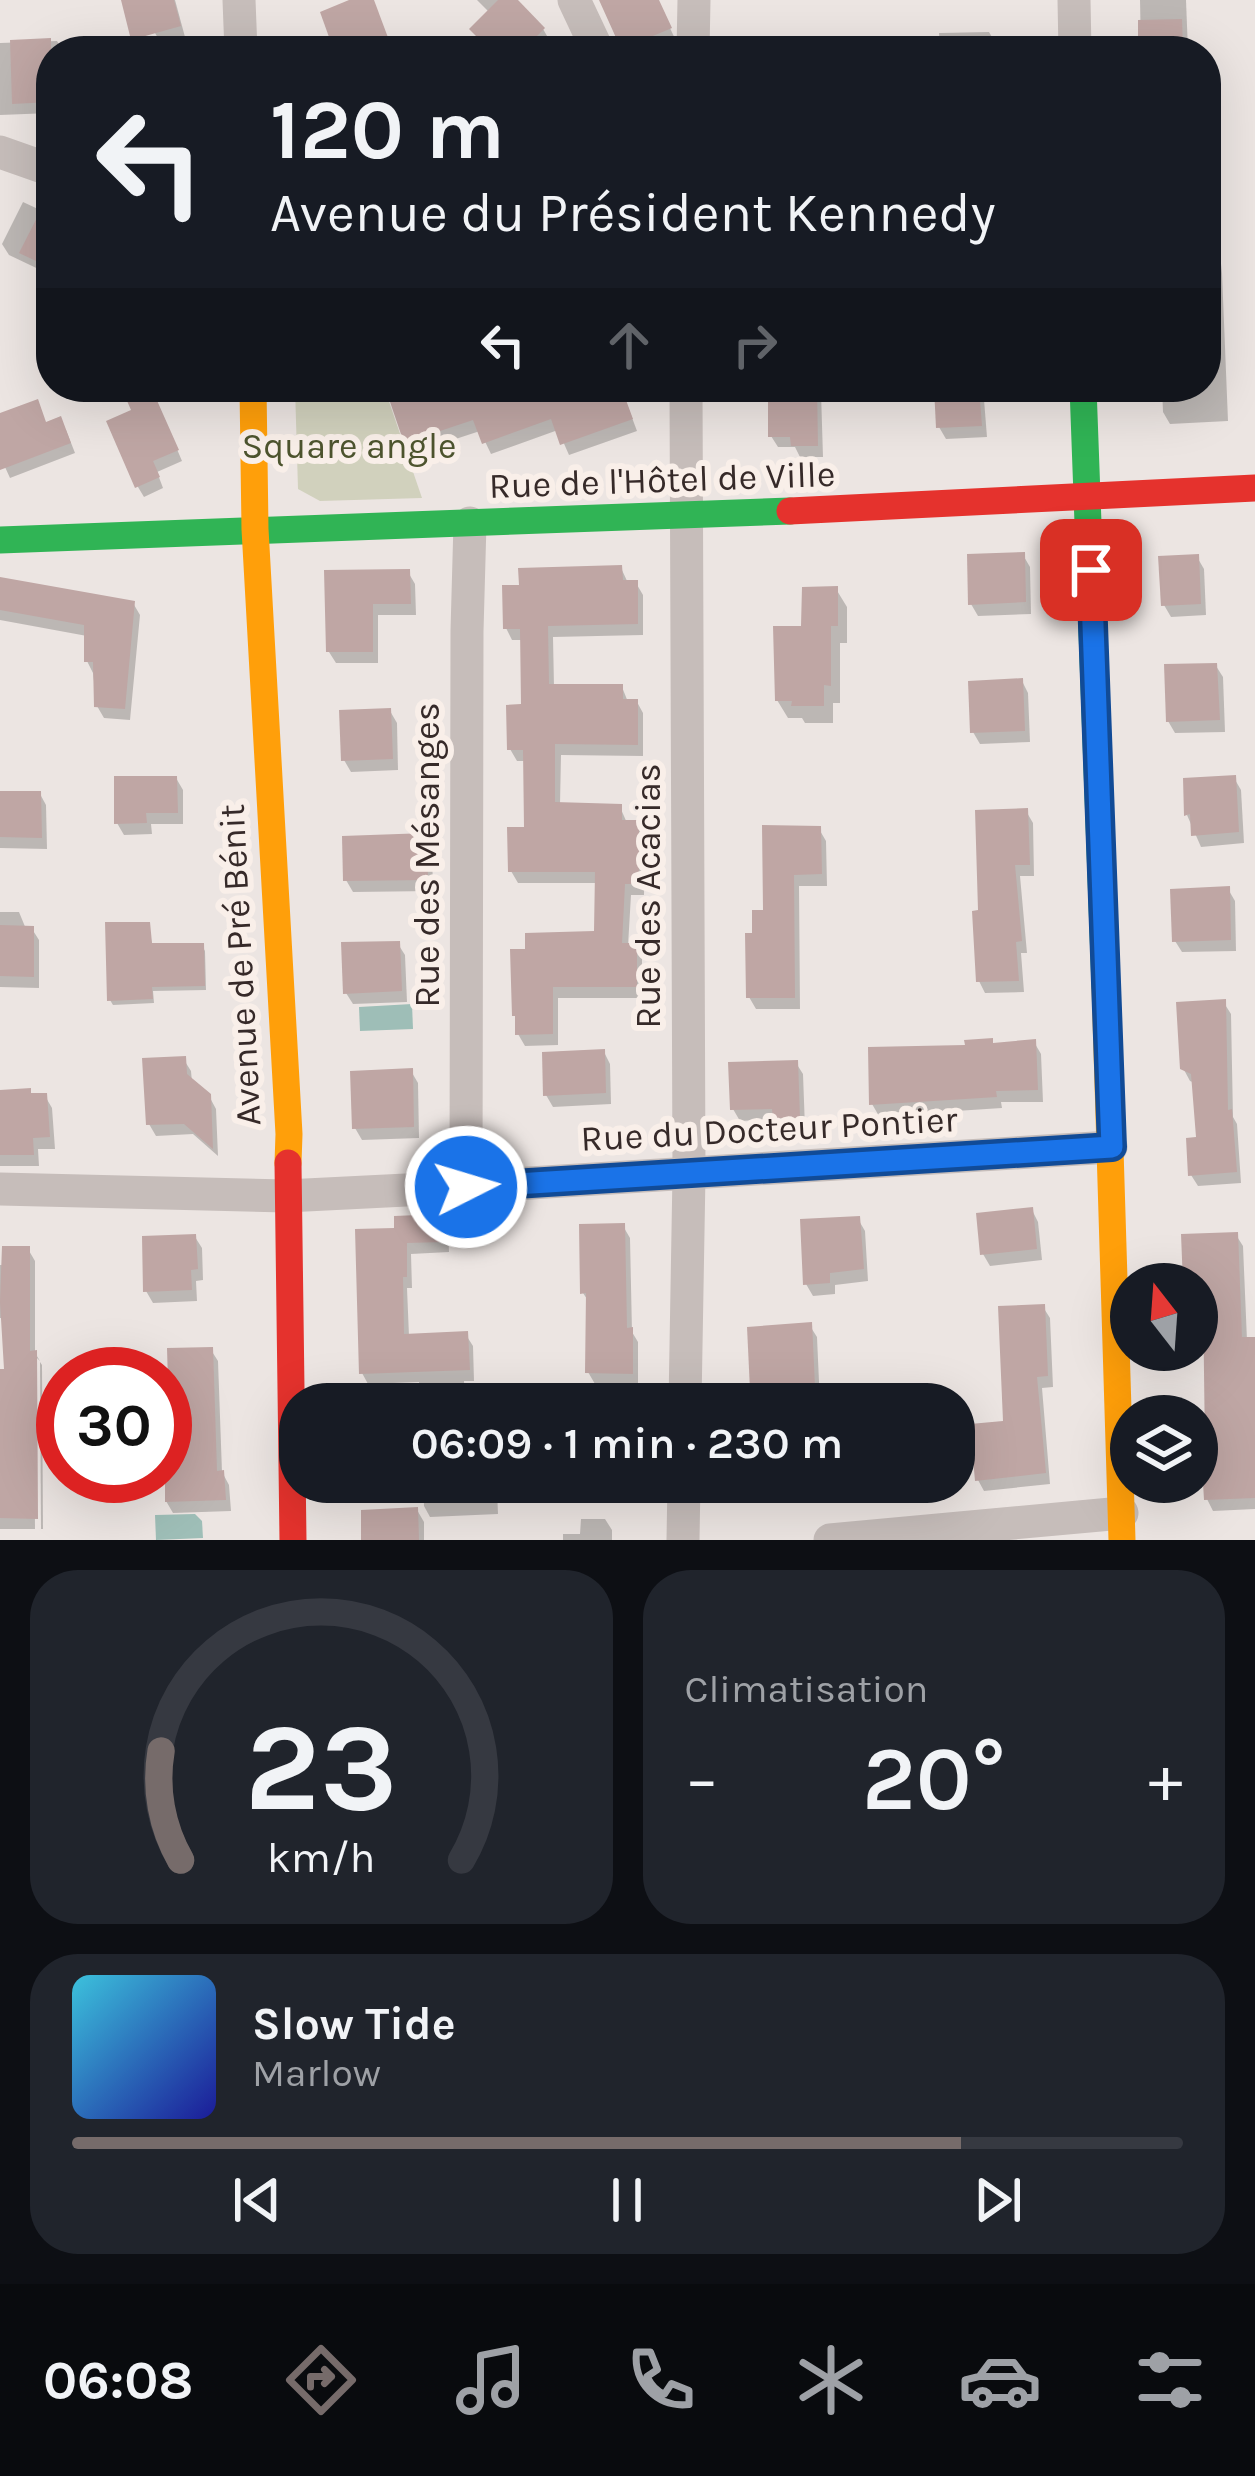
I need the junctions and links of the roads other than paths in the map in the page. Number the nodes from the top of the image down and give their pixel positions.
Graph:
1 (238, 0) edge
2 (574, 0) edge
3 (694, 0) edge
4 (1074, 0) edge
5 (240, 36) edge
6 (591, 36) edge
7 (693, 36) edge
8 (1075, 36) edge
9 (0, 152) edge
10 (36, 165) edge
11 (253, 402) edge
12 (686, 402) edge
13 (1083, 402) edge
14 (1255, 488) edge
15 (1087, 498) junction
16 (686, 516) junction
17 (470, 524) junction
18 (255, 529) junction
19 (0, 540) edge
20 (1112, 1147) junction
21 (689, 1174) junction
22 (466, 1187) junction
23 (0, 1189) edge
24 (286, 1196) junction
25 (685, 1383) edge
26 (684, 1503) edge
27 (1122, 1526) edge
28 (292, 1540) edge
29 (683, 1540) edge
30 (830, 1540) edge

1 - 5 street
2 - 6 street
3 - 7 street
4 - 8 street
9 - 10 street
11 - 18 street, Avenue de Pré Bénit
12 - 16 street, Rue des Acacias
13 - 15 street
14 - 15 street, Rue de l'Hôtel de Ville
15 - 16 street, Rue de l'Hôtel de Ville
15 - 20 street
16 - 17 street, Rue de l'Hôtel de Ville
16 - 21 street, Rue des Acacias
17 - 18 street, Rue de l'Hôtel de Ville
17 - 22 street, Rue des Mésanges
18 - 19 street, Rue de l'Hôtel de Ville
18 - 24 street, Avenue de Pré Bénit
20 - 21 street, Rue du Docteur Pontier
20 - 27 street
21 - 22 street, Rue du Docteur Pontier
21 - 25 street, Rue des Acacias
22 - 24 street, Rue du Docteur Pontier
23 - 24 street, Rue du Docteur Pontier
24 - 28 street, Avenue de Pré Bénit
26 - 29 street
27 - 30 street

